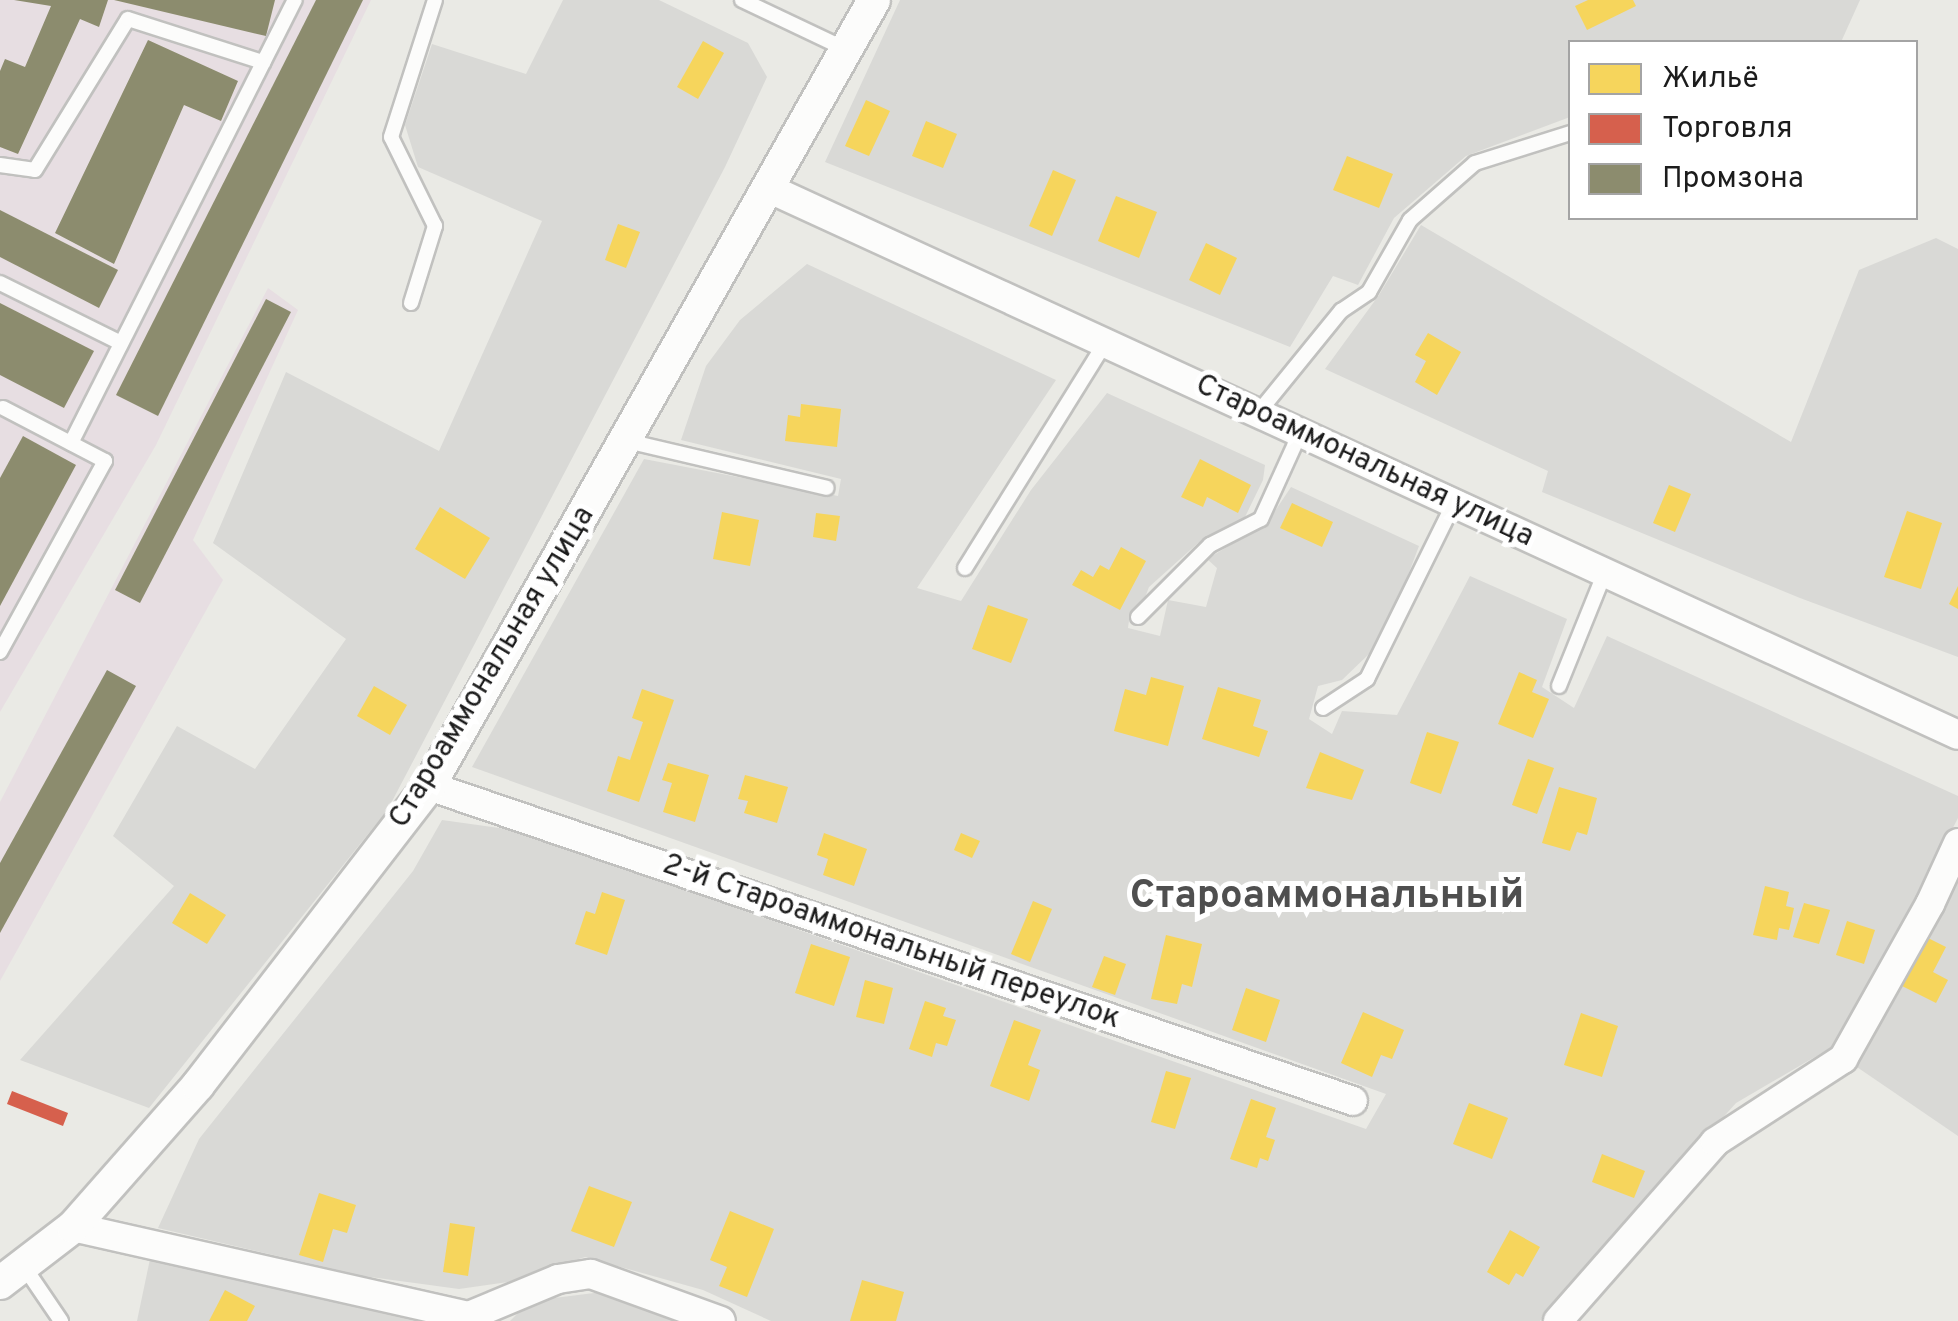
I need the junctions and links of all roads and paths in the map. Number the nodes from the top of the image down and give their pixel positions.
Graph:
1 (295, 0) edge
2 (435, 0) edge
3 (874, 0) edge
4 (747, 1) edge
5 (846, 50) junction
6 (263, 62) junction
7 (1568, 134) edge
8 (0, 165) edge
9 (770, 188) junction
10 (0, 284) edge
11 (411, 303) dead end
12 (121, 343) junction
13 (1105, 343) junction
14 (1, 409) edge
15 (1258, 413) junction
16 (1300, 433) junction
17 (626, 440) junction
18 (70, 443) junction
19 (828, 488) dead end
20 (1454, 503) junction
21 (965, 568) dead end
22 (1604, 572) junction
23 (1138, 617) dead end
24 (0, 652) edge
25 (1558, 686) dead end
26 (1323, 708) dead end
27 (1958, 735) edge
28 (430, 786) junction
29 (1958, 843) edge
30 (1353, 1100) dead end
31 (73, 1227) junction
32 (12, 1276) edge
33 (60, 1321) edge
34 (722, 1321) edge
35 (1558, 1321) edge

1 - 6 lane
2 - 11 lane
3 - 5 street, Староаммональная улица
4 - 5 lane
5 - 9 street, Староаммональная улица
6 - 8 lane
6 - 12 lane
7 - 15 lane
9 - 13 street, Староаммональная улица
9 - 17 street, Староаммональная улица
10 - 12 lane
12 - 18 lane
13 - 15 street, Староаммональная улица
13 - 21 lane
14 - 18 lane
15 - 16 street, Староаммональная улица
16 - 20 street, Староаммональная улица
16 - 23 lane
17 - 19 lane
17 - 28 street, Староаммональная улица
18 - 24 lane
20 - 22 street, Староаммональная улица
20 - 26 lane
22 - 25 lane
22 - 27 street, Староаммональная улица
28 - 30 street, 2-й Староаммональный переулок
28 - 31 street, Староаммональная улица
29 - 35 street
31 - 32 street, Староаммональная улица
31 - 34 street
32 - 33 lane

